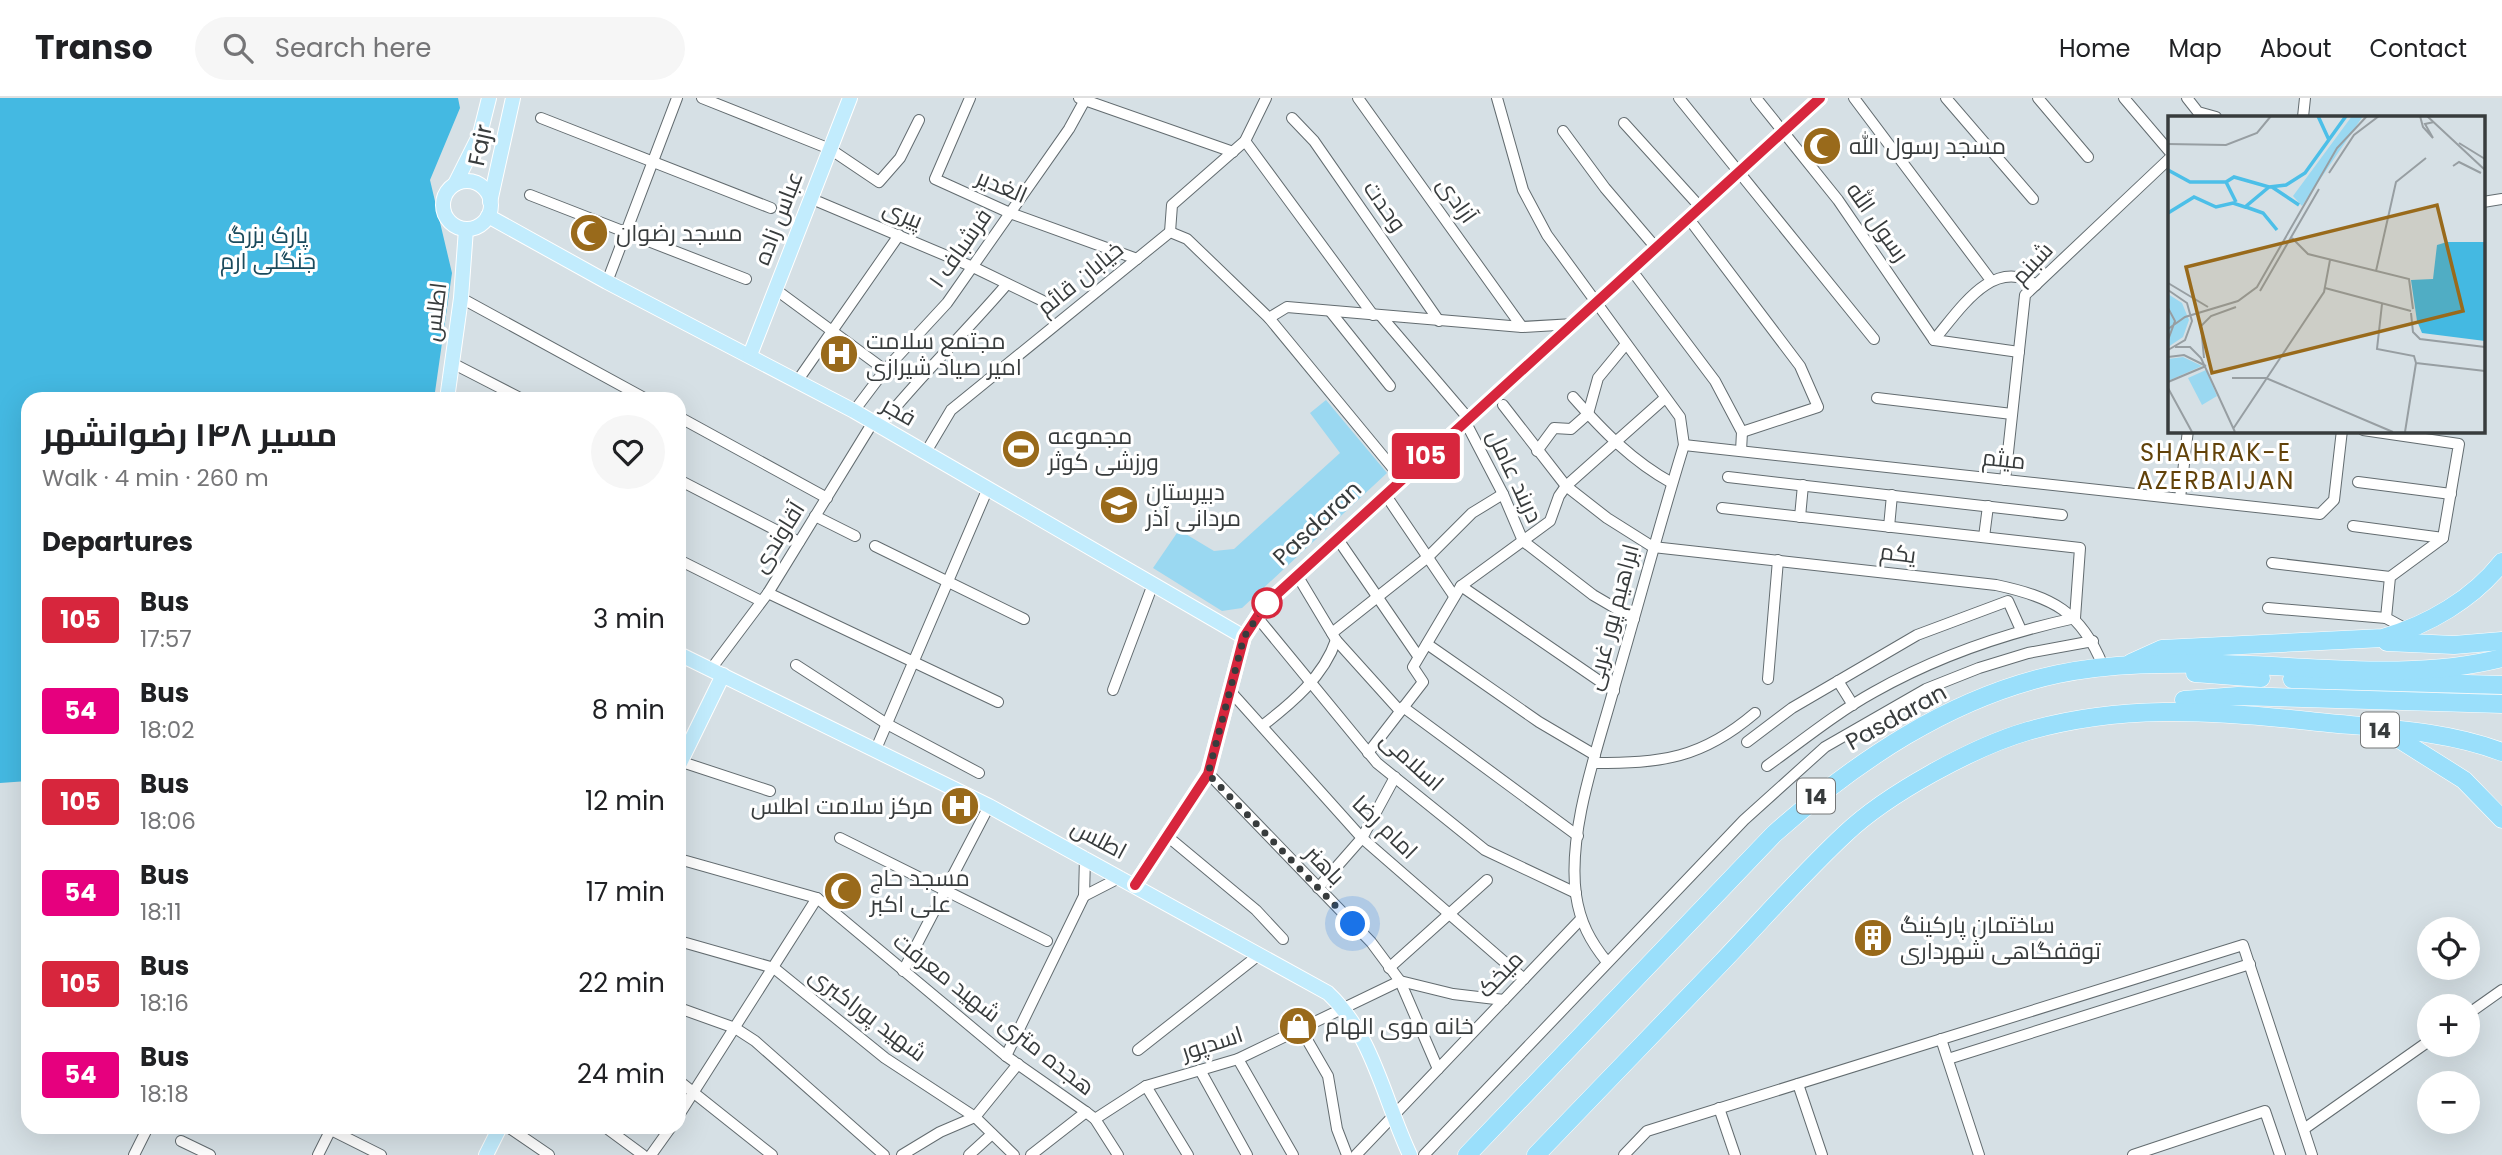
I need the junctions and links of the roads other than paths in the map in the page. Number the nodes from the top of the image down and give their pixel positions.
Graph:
1 (489, 98) edge
2 (513, 98) edge
3 (677, 98) edge
4 (702, 98) edge
5 (850, 98) edge
6 (970, 98) edge
7 (1266, 98) edge
8 (1358, 98) edge
9 (1497, 98) edge
10 (1679, 98) edge
11 (1756, 98) edge
12 (1820, 98) edge
13 (1854, 98) edge
14 (1946, 98) edge
15 (2038, 98) edge
16 (2124, 98) edge
17 (2187, 98) edge
18 (2305, 98) edge
19 (1083, 99) edge
20 (2212, 116) edge
21 (2303, 116) edge
22 (541, 118) dead end
23 (1292, 118) dead end
24 (919, 120) dead end
25 (1624, 123) dead end
26 (1563, 131) dead end
27 (1785, 131) junction
28 (1245, 141) junction
29 (830, 149) junction
30 (2168, 151) edge
31 (1233, 152) junction
32 (2088, 157) dead end
33 (2168, 159) edge
34 (654, 160) junction
35 (1741, 172) junction
36 (455, 184) junction
37 (530, 195) dead end
38 (2033, 199) dead end
39 (2502, 199) edge
40 (819, 202) dead end
41 (2484, 202) edge
42 (771, 208) dead end
43 (1701, 208) junction
44 (489, 209) junction
45 (1010, 213) junction
46 (1689, 219) junction
47 (466, 229) junction
48 (1170, 232) junction
49 (626, 233) junction
50 (899, 235) junction
51 (1657, 249) junction
52 (1137, 259) junction
53 (972, 267) junction
54 (1633, 272) junction
55 (746, 279) dead end
56 (1990, 279) junction
57 (607, 282) junction
58 (1007, 284) junction
59 (2036, 285) junction
60 (775, 289) junction
61 (461, 298) junction
62 (1045, 302) dead end
63 (1596, 304) junction
64 (1330, 311) junction
65 (1377, 315) junction
66 (1269, 318) junction
67 (1439, 321) junction
68 (1574, 324) junction
69 (1522, 327) junction
70 (833, 330) junction
71 (1874, 339) dead end
72 (1934, 340) junction
73 (1626, 344) junction
74 (2019, 352) junction
75 (750, 355) junction
76 (452, 363) junction
77 (885, 370) junction
78 (798, 380) junction
79 (1391, 386) dead end
80 (448, 392) edge
81 (508, 392) edge
82 (633, 392) edge
83 (1573, 397) dead end
84 (1665, 398) junction
85 (1877, 398) dead end
86 (1503, 405) dead end
87 (855, 411) junction
88 (1588, 414) junction
89 (2012, 414) junction
90 (1467, 420) junction
91 (686, 421) edge
92 (877, 424) junction
93 (1742, 432) junction
94 (2188, 432) edge
95 (2342, 432) edge
96 (2377, 432) edge
97 (1616, 444) junction
98 (1684, 445) junction
99 (1537, 451) junction
100 (1741, 451) junction
101 (926, 452) junction
102 (1728, 477) dead end
103 (1401, 478) junction
104 (2005, 480) junction
105 (2358, 482) dead end
106 (1672, 483) junction
107 (686, 484) edge
108 (1803, 485) junction
109 (1566, 486) junction
110 (988, 488) junction
111 (1385, 494) junction
112 (1503, 494) junction
113 (2451, 494) junction
114 (1892, 495) junction
115 (827, 498) junction
116 (2180, 498) junction
117 (1988, 506) junction
118 (1722, 508) dead end
119 (2062, 515) dead end
120 (815, 516) junction
121 (1800, 517) junction
122 (2353, 526) dead end
123 (1889, 527) junction
124 (855, 536) dead end
125 (1984, 537) junction
126 (1337, 538) junction
127 (2443, 538) junction
128 (1522, 541) junction
129 (799, 542) junction
130 (875, 546) dead end
131 (1653, 547) junction
132 (1428, 557) junction
133 (1778, 560) junction
134 (686, 562) edge
135 (2502, 562) edge
136 (2272, 563) dead end
137 (1297, 575) junction
138 (2390, 577) junction
139 (948, 581) junction
140 (1153, 584) junction
141 (1461, 586) junction
142 (1454, 596) junction
143 (765, 597) junction
144 (1378, 597) junction
145 (2269, 608) dead end
146 (1257, 617) junction
147 (2075, 618) junction
148 (2386, 618) junction
149 (1024, 619) dead end
150 (1634, 619) junction
151 (2021, 630) junction
152 (2408, 631) junction
153 (1244, 637) junction
154 (1334, 637) junction
155 (2093, 641) junction
156 (2357, 641) junction
157 (2502, 641) edge
158 (1427, 644) junction
159 (686, 656) edge
160 (1418, 656) junction
161 (2502, 658) edge
162 (914, 662) junction
163 (796, 665) dead end
164 (2125, 665) junction
165 (2103, 666) junction
166 (717, 672) junction
167 (1768, 679) dead end
168 (1838, 681) junction
169 (1309, 682) junction
170 (2502, 685) edge
171 (1113, 690) dead end
172 (1614, 691) junction
173 (1231, 692) junction
174 (998, 702) dead end
175 (2502, 704) edge
176 (1853, 705) junction
177 (1401, 709) junction
178 (2126, 712) junction
179 (1755, 713) dead end
180 (887, 724) junction
181 (1262, 726) junction
182 (2385, 730) junction
183 (1747, 742) dead end
184 (686, 748) edge
185 (876, 749) junction
186 (2502, 752) edge
187 (1368, 753) junction
188 (1594, 759) junction
189 (686, 765) edge
190 (1767, 766) dead end
191 (979, 773) dead end
192 (1208, 774) junction
193 (1395, 778) junction
194 (770, 791) dead end
195 (989, 806) junction
196 (2502, 819) edge
197 (1167, 836) junction
198 (1577, 836) junction
199 (840, 838) dead end
200 (1362, 838) junction
201 (1085, 857) junction
202 (686, 861) edge
203 (1121, 877) junction
204 (1488, 880) dead end
205 (1135, 885) junction
206 (1318, 888) junction
207 (945, 891) junction
208 (1576, 893) junction
209 (1084, 896) junction
210 (817, 898) junction
211 (1450, 915) junction
212 (1581, 919) junction
213 (1283, 939) dead end
214 (1047, 942) dead end
215 (686, 943) edge
216 (1260, 954) junction
217 (1607, 962) junction
218 (2250, 964) junction
219 (774, 968) junction
220 (1389, 968) junction
221 (903, 971) junction
222 (1524, 979) junction
223 (1400, 981) junction
224 (2501, 990) edge
225 (1504, 1000) junction
226 (2480, 1005) edge
227 (1345, 1009) junction
228 (686, 1010) edge
229 (735, 1027) junction
230 (1302, 1031) junction
231 (1941, 1039) junction
232 (2417, 1049) edge
233 (1138, 1050) dead end
234 (1006, 1056) junction
235 (1238, 1059) junction
236 (1948, 1059) junction
237 (1018, 1064) junction
238 (1438, 1069) junction
239 (1200, 1070) junction
240 (1798, 1084) junction
241 (686, 1086) edge
242 (1146, 1086) junction
243 (695, 1092) junction
244 (686, 1105) edge
245 (1719, 1108) junction
246 (1090, 1116) junction
247 (975, 1117) junction
248 (1392, 1118) junction
249 (2304, 1129) junction
250 (144, 1134) edge
251 (327, 1134) edge
252 (341, 1134) edge
253 (496, 1134) edge
254 (529, 1134) edge
255 (614, 1134) edge
256 (666, 1134) edge
257 (992, 1134) junction
258 (181, 1141) dead end
259 (134, 1155) edge
260 (210, 1155) edge
261 (318, 1155) edge
262 (381, 1155) edge
263 (486, 1155) edge
264 (549, 1155) edge
265 (643, 1155) edge
266 (651, 1155) edge
267 (772, 1155) edge
268 (884, 1155) edge
269 (902, 1155) edge
270 (969, 1155) edge
271 (1014, 1155) edge
272 (1031, 1155) edge
273 (1118, 1155) edge
274 (1188, 1155) edge
275 (1247, 1155) edge
276 (1293, 1155) edge
277 (1347, 1155) edge
278 (1356, 1155) edge
279 (1410, 1155) edge
280 (1424, 1155) edge
281 (1467, 1155) edge
282 (1536, 1155) edge
283 (1624, 1155) edge
284 (1735, 1155) edge
285 (1822, 1155) edge
286 (1979, 1155) edge
287 (2133, 1155) edge
288 (2280, 1155) edge
289 (2312, 1155) edge

1 - 36 main road, Fajr
2 - 44 main road, Fajr
3 - 34 street
4 - 29 street
5 - 29 main road, عباس زاده
6 - 45 street, الغدیر
7 - 28 street
8 - 69 street, آزادی
9 - 63 street
10 - 35 street
11 - 27 street, رسول الله
12 - 27 main road, Pasdaran
13 - 56 street
14 - 38 street
15 - 32 street
16 - 30 street
17 - 20 street
18 - 21 street
19 - 31 street
19 - 45 street, فرشباف ۱
22 - 34 street
23 - 67 street, وحدت
24 - 29 street
25 - 43 street
26 - 51 street
27 - 35 main road, Pasdaran
27 - 72 street, رسول الله
28 - 31 street
28 - 65 street, دربند عامل
29 - 60 main road, عباس زاده
31 - 48 street
33 - 59 street, شبنم
34 - 42 street
34 - 49 street
35 - 43 main road, Pasdaran
35 - 71 street
36 - 44 main road
36 - 47 main road
37 - 49 street
39 - 41 street
40 - 50 street, پیری
43 - 46 main road, Pasdaran
44 - 47 main road
44 - 57 main road, فجر
45 - 52 street, الغدیر
45 - 53 street, فرشباف ۱
46 - 51 main road, Pasdaran
46 - 93 street
47 - 61 main road, اطلس
48 - 52 street, خیابان قائم
48 - 66 street
49 - 55 street
49 - 57 street
50 - 53 street, پیری
50 - 70 street
51 - 54 main road, Pasdaran
52 - 101 street, خیابان قائم
53 - 58 street, پیری
53 - 77 street, فرشباف ۱
54 - 63 main road, Pasdaran
54 - 93 street
56 - 59 street
56 - 72 street
57 - 75 main road, فجر
58 - 62 street, پیری
58 - 92 street, آقاوندی
59 - 74 street, شبنم
60 - 70 street
60 - 75 main road, عباس زاده
61 - 76 main road, اطلس
61 - 82 street
63 - 68 main road, Pasdaran
63 - 73 street
64 - 65 street
64 - 66 street
64 - 79 street
65 - 67 street
65 - 90 street, دربند عامل
66 - 103 street
67 - 69 street
68 - 69 street
68 - 90 main road, Pasdaran
70 - 77 street
70 - 78 street
72 - 74 street
73 - 84 street
73 - 88 street
74 - 89 street, شبنم
75 - 78 main road, فجر
76 - 80 main road, اطلس
76 - 81 street
77 - 87 street, فرشباف ۱
78 - 87 main road, فجر
83 - 88 street
84 - 97 street
84 - 98 street
85 - 89 street
86 - 99 street
87 - 92 main road, فجر
88 - 97 street
88 - 99 street
89 - 104 street, شبنم
90 - 103 main road, Pasdaran
90 - 112 street, دربند عامل
91 - 115 street
92 - 101 main road, فجر
92 - 115 street, آقاوندی
93 - 100 street
94 - 116 street
95 - 116 street, میثم
96 - 113 street
97 - 106 street
97 - 109 street
98 - 100 street, میثم
98 - 106 street, ابراهیم پور غربی
99 - 109 street
100 - 104 street, میثم
101 - 110 main road, فجر
102 - 108 street
103 - 111 main road, Pasdaran
104 - 116 street, میثم
105 - 113 street
106 - 131 street, ابراهیم پور غربی
107 - 129 street
108 - 114 street
108 - 121 street
109 - 128 street
109 - 131 street
110 - 139 street
110 - 140 main road, فجر
111 - 126 main road, Pasdaran
111 - 132 street
112 - 128 street, دربند عامل
112 - 132 street
113 - 127 street
114 - 117 street
114 - 123 street
115 - 120 street, آقاوندی
117 - 119 street
117 - 125 street
118 - 121 street
120 - 124 street
120 - 129 street, آقاوندی
121 - 123 street
122 - 127 street
123 - 125 street
125 - 147 street
126 - 137 main road, Pasdaran
126 - 144 street
127 - 138 street
128 - 141 street
128 - 150 street, دربند عامل
129 - 143 street, آقاوندی
130 - 139 street
131 - 133 street, یکم
131 - 150 street, ابراهیم پور غربی
132 - 142 street
132 - 144 street
133 - 147 street, یکم
133 - 167 street
134 - 143 street
135 - 152 highway
136 - 138 street
137 - 146 main road, Pasdaran
137 - 154 street
138 - 148 street
139 - 149 street
139 - 162 street
140 - 153 main road, فجر
140 - 171 street
141 - 142 street
141 - 172 street
142 - 158 street
143 - 162 street
143 - 166 street, آقاوندی
144 - 154 street
144 - 160 street
145 - 148 street
146 - 153 main road, Pasdaran
146 - 169 street, اسلامی
147 - 151 street
147 - 155 street, یکم
148 - 152 street
150 - 172 street, ابراهیم پور غربی
151 - 168 street
151 - 176 street
152 - 156 highway
153 - 173 main road, Pasdaran
154 - 169 street
154 - 177 street
155 - 165 street, یکم
155 - 217 street
156 - 157 highway
156 - 164 highway
158 - 160 street
158 - 188 street
159 - 166 main road, اطلس
160 - 177 street
161 - 164 highway, Pasdaran / 14
162 - 174 street
162 - 180 street
163 - 180 street
164 - 165 highway, Pasdaran / 14
164 - 170 highway
165 - 281 highway, Pasdaran / 14
166 - 184 main road
166 - 185 main road, اطلس
168 - 176 street
168 - 183 street
169 - 181 street
169 - 187 street, اسلامی
172 - 188 street, ابراهیم پور غربی
173 - 181 street, امام رضا
173 - 192 main road, Pasdaran
175 - 178 highway
176 - 190 street
177 - 187 street
177 - 198 street
178 - 182 highway, 14
178 - 282 highway, 14
179 - 188 street
180 - 185 street
180 - 191 street
181 - 200 street, امام رضا
182 - 186 highway, 14
182 - 196 highway, 14
185 - 195 main road, اطلس
187 - 193 street, اسلامی
188 - 198 street, ابراهیم پور غربی
189 - 194 street
192 - 197 main road, Pasdaran
192 - 206 street, باهنر
193 - 200 street
193 - 208 street, اسلامی
195 - 201 main road, اطلس
195 - 207 street
197 - 205 main road, Pasdaran
197 - 213 street
198 - 208 street, ابراهیم پور غربی
199 - 207 street
200 - 206 street
200 - 211 street, امام رضا
201 - 203 main road, اطلس
201 - 209 street
202 - 210 street, هجده متری شهید معرفت
203 - 205 main road, اطلس
203 - 209 street
204 - 211 street
205 - 216 main road, اطلس
206 - 220 street, باهنر
207 - 214 street
207 - 221 street
208 - 212 street, ابراهیم پور غربی
209 - 234 street
210 - 219 street
210 - 221 street, هجده متری شهید معرفت
211 - 220 street
211 - 222 street, امام رضا
212 - 217 street, ابراهیم پور غربی
212 - 222 street, میخک
215 - 219 street, شهید پوراکبری
216 - 227 main road, اطلس
216 - 233 street
217 - 280 street
218 - 231 street
218 - 236 street
218 - 249 street
219 - 229 street
219 - 247 street, شهید پوراکبری
220 - 223 street, باهنر
221 - 234 street, هجده متری شهید معرفت
222 - 225 street, میخک
223 - 225 street
223 - 227 street, اسدپور
223 - 238 street, باهنر
224 - 226 street
225 - 238 street, میخک
227 - 230 street, اسدپور
227 - 248 main road, اطلس
228 - 229 street
229 - 243 street
229 - 268 street
230 - 235 street, اسدپور
230 - 277 street
231 - 236 street
231 - 240 street
232 - 249 street
234 - 237 street, هجده متری شهید معرفت
235 - 239 street, اسدپور
235 - 276 street
236 - 286 street
237 - 246 street, هجده متری شهید معرفت
237 - 247 street
238 - 248 street, میخک
239 - 242 street, اسدپور
239 - 275 street
240 - 245 street
240 - 285 street
241 - 243 street
242 - 246 street, اسدپور
242 - 274 street
243 - 244 street
243 - 267 street
245 - 283 street
245 - 284 street
246 - 272 street, اسدپور
246 - 273 street, هجده متری شهید معرفت
247 - 257 street, شهید پوراکبری
247 - 269 street
248 - 278 street, میخک
248 - 279 main road, اطلس
249 - 289 street
250 - 259 street
251 - 261 street
252 - 262 street
253 - 263 main road
254 - 264 street
255 - 265 street
256 - 266 street
257 - 270 street
257 - 271 street, شهید پوراکبری
258 - 260 street
287 - 288 street

